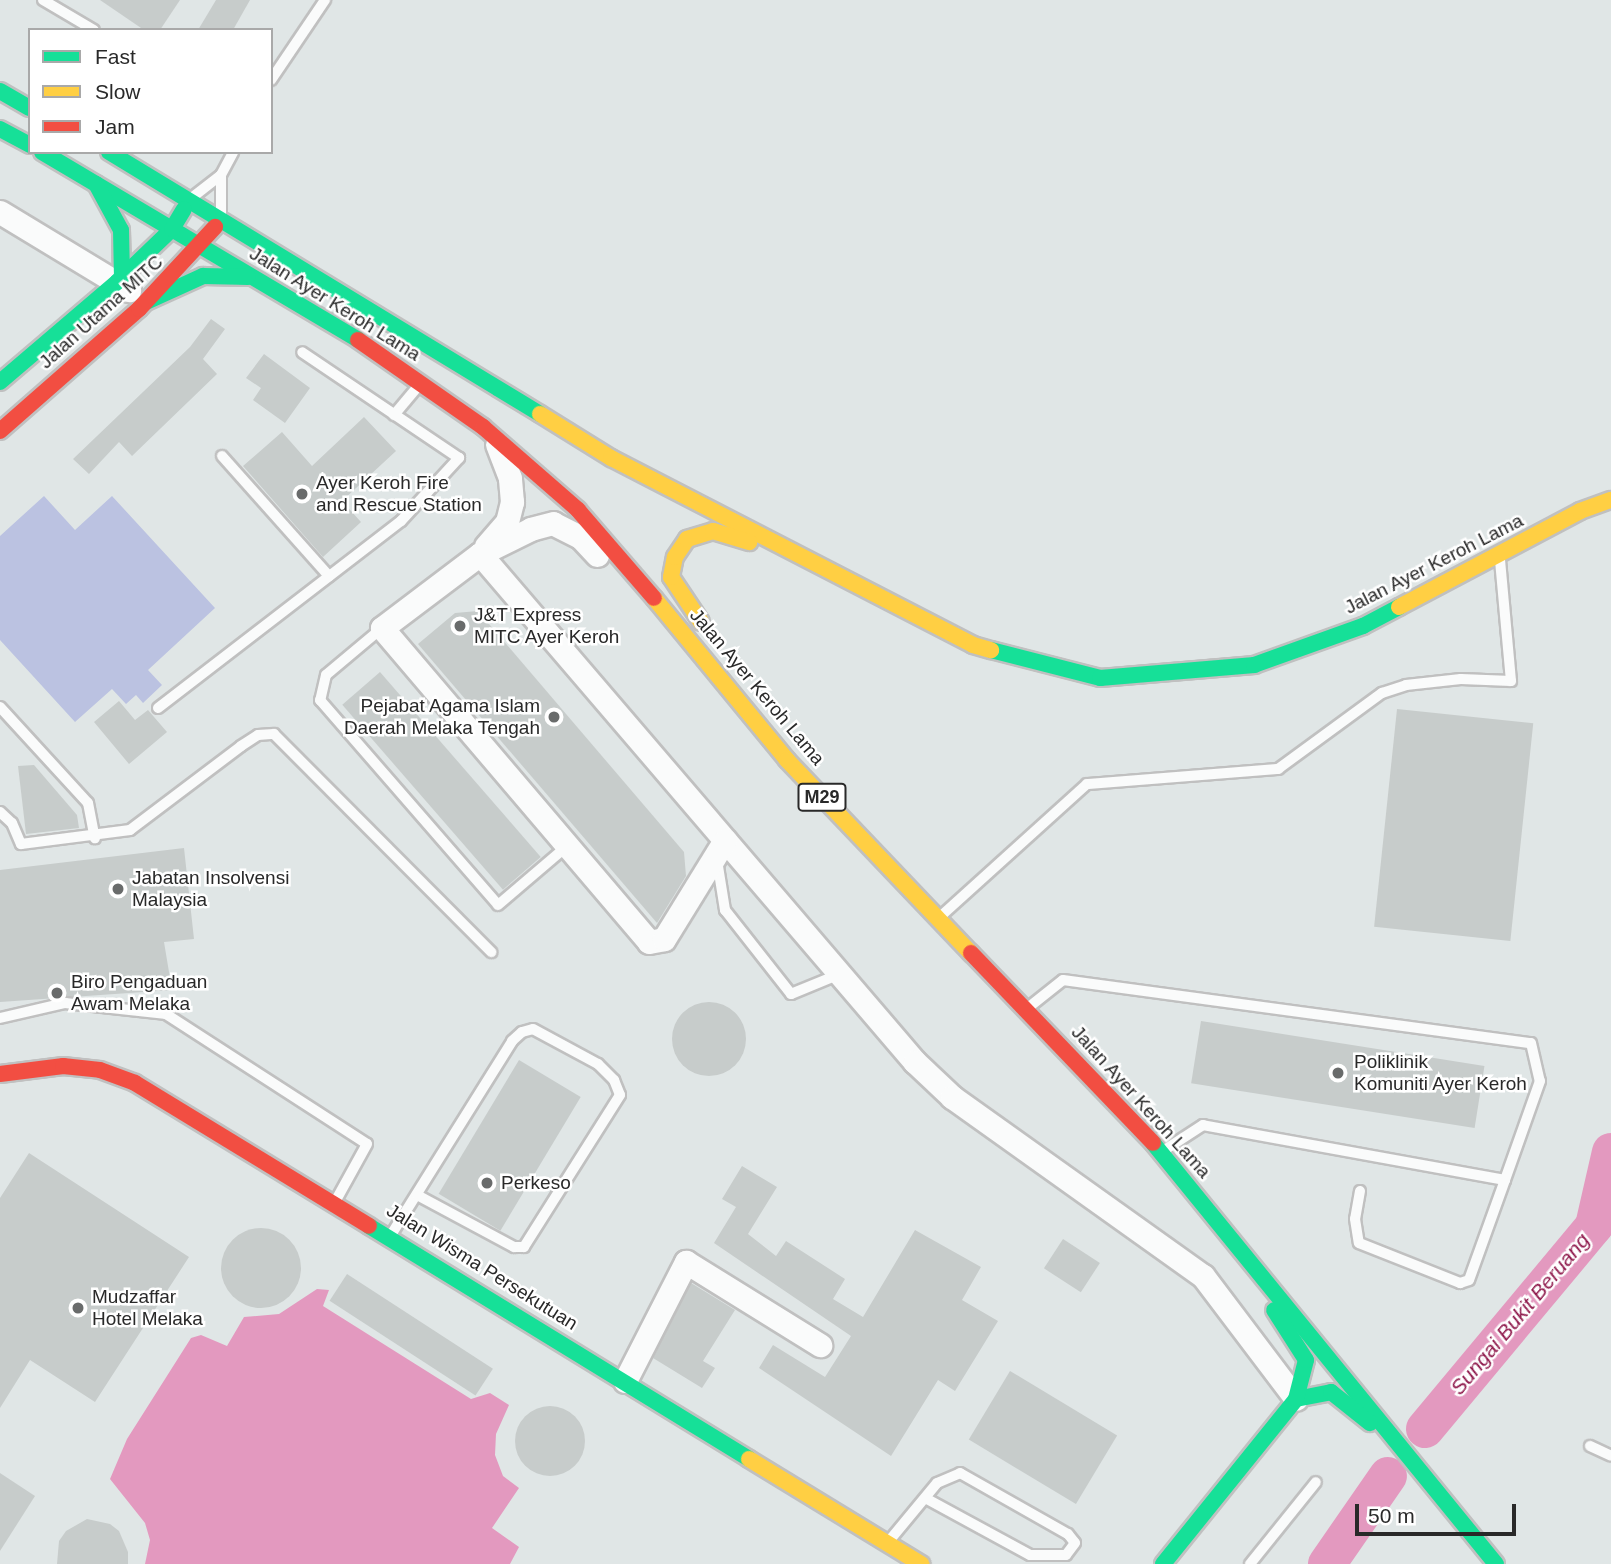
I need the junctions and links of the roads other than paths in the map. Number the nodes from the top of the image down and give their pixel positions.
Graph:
1 (43, 0) edge
2 (325, 0) edge
3 (91, 28) edge
4 (273, 77) edge
5 (0, 91) edge
6 (28, 107) edge
7 (0, 129) edge
8 (28, 144) edge
9 (46, 154) edge
10 (113, 154) edge
11 (232, 154) edge
12 (221, 175) junction
13 (94, 181) junction
14 (191, 198) junction
15 (0, 212) edge
16 (221, 218) junction
17 (172, 229) junction
18 (201, 247) junction
19 (255, 279) junction
20 (120, 280) junction
21 (146, 302) junction
22 (302, 352) dead end
23 (424, 377) junction
24 (0, 382) edge
25 (394, 415) junction
26 (0, 430) edge
27 (494, 438) junction
28 (222, 456) dead end
29 (1611, 500) edge
30 (480, 554) junction
31 (1499, 554) junction
32 (329, 576) junction
33 (924, 620) junction
34 (382, 628) junction
35 (710, 633) dead end
36 (0, 707) edge
37 (159, 708) dead end
38 (798, 759) junction
39 (0, 813) edge
40 (95, 838) junction
41 (565, 847) junction
42 (721, 847) junction
43 (937, 919) junction
44 (491, 951) dead end
45 (839, 974) junction
46 (1027, 1009) junction
47 (0, 1018) edge
48 (0, 1074) edge
49 (1161, 1152) junction
50 (1174, 1165) junction
51 (1505, 1180) junction
52 (1360, 1191) dead end
53 (417, 1195) junction
54 (335, 1202) junction
55 (390, 1236) junction
56 (820, 1345) dead end
57 (625, 1381) junction
58 (1296, 1399) junction
59 (1590, 1446) dead end
60 (1611, 1456) edge
61 (1316, 1482) dead end
62 (925, 1498) junction
63 (888, 1543) junction
64 (1483, 1550) junction
65 (921, 1564) edge
66 (1163, 1564) edge
67 (1250, 1564) edge
68 (1496, 1564) edge

1 - 3 lane
2 - 4 lane
5 - 6 main road
7 - 8 main road
9 - 13 main road, Jalan Ayer Keroh Lama / M29
10 - 14 main road, Jalan Ayer Keroh Lama
11 - 12 lane
12 - 14 lane
12 - 16 lane
13 - 17 main road, Jalan Ayer Keroh Lama / M29
13 - 20 main road
14 - 16 main road, Jalan Ayer Keroh Lama
14 - 17 main road
15 - 20 street
16 - 18 main road, Jalan Utama MITC
16 - 33 main road, Jalan Ayer Keroh Lama
17 - 18 main road, Jalan Ayer Keroh Lama / M29
17 - 20 main road
18 - 19 main road, Jalan Ayer Keroh Lama / M29
18 - 21 main road, Jalan Utama MITC
19 - 21 main road
19 - 23 main road, Jalan Ayer Keroh Lama / M29
20 - 21 street
20 - 24 main road
21 - 26 main road, Jalan Utama MITC
22 - 25 lane
23 - 25 lane
23 - 27 main road, Jalan Ayer Keroh Lama / M29
25 - 32 lane
27 - 30 street
27 - 38 main road, Jalan Ayer Keroh Lama / M29
28 - 32 lane
29 - 31 main road, Jalan Ayer Keroh Lama
30 - 34 street
30 - 38 street
30 - 42 street
31 - 33 main road, Jalan Ayer Keroh Lama
31 - 43 lane
32 - 37 lane
33 - 35 main road
34 - 41 street
34 - 41 lane
36 - 40 lane
38 - 43 main road, Jalan Ayer Keroh Lama
39 - 40 lane
40 - 44 lane
41 - 42 street
42 - 45 street
42 - 45 lane
43 - 46 main road, Jalan Ayer Keroh Lama
45 - 58 street
46 - 49 main road, Jalan Ayer Keroh Lama
46 - 51 lane
47 - 54 lane
48 - 54 main road, Jalan Wisma Persekutuan
49 - 50 main road, Jalan Ayer Keroh Lama
49 - 51 lane
50 - 58 main road
50 - 64 main road, Jalan Ayer Keroh Lama
51 - 52 lane
53 - 53 lane
53 - 55 lane
54 - 55 main road, Jalan Wisma Persekutuan
55 - 57 main road, Jalan Wisma Persekutuan
56 - 57 street
57 - 63 main road, Jalan Wisma Persekutuan
58 - 64 main road
58 - 66 main road
59 - 60 lane
61 - 67 lane
62 - 62 lane
62 - 63 lane
63 - 65 main road, Jalan Wisma Persekutuan
64 - 68 main road, Jalan Ayer Keroh Lama

